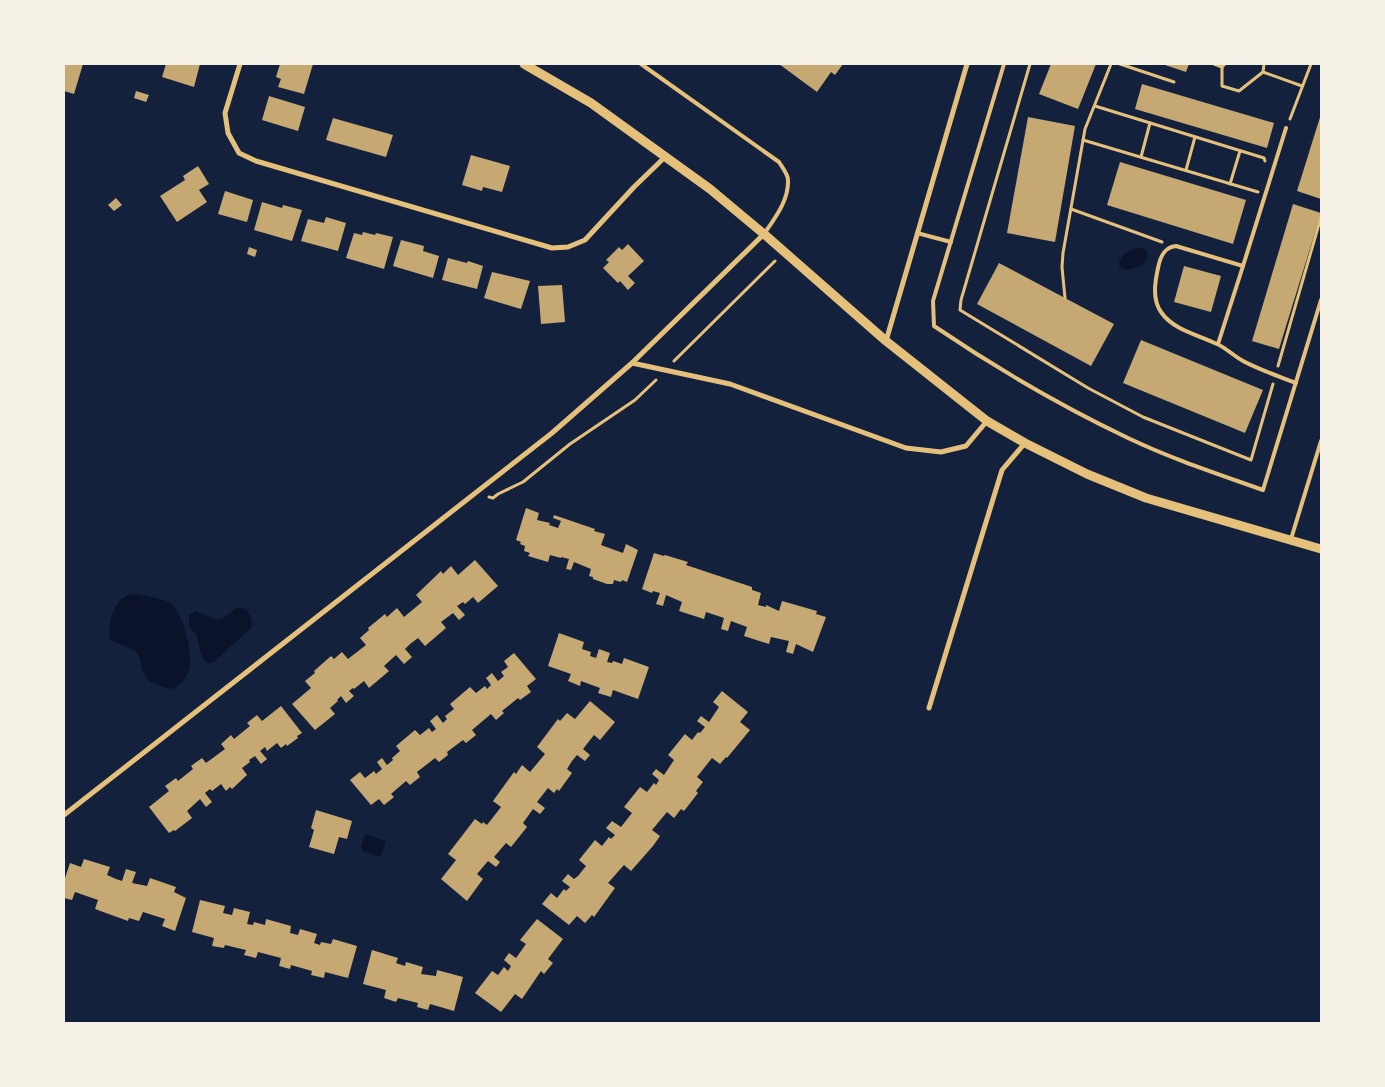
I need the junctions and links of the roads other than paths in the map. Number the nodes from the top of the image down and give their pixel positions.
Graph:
1 (240, 64) edge
2 (524, 64) edge
3 (641, 64) edge
4 (967, 64) edge
5 (1004, 64) edge
6 (1286, 128) road end
7 (666, 156) junction
8 (917, 233) junction
9 (764, 234) junction
10 (951, 242) junction
11 (1243, 266) junction
12 (1321, 300) edge
13 (886, 340) junction
14 (1218, 344) junction
15 (632, 363) junction
16 (1296, 383) junction
17 (988, 421) junction
18 (1321, 441) edge
19 (1025, 443) junction
20 (1291, 540) junction
21 (1321, 549) edge
22 (929, 708) dead end
23 (64, 815) edge

1 - 7 street
2 - 7 street
3 - 9 lane
4 - 8 street
5 - 10 lane
6 - 11 lane
7 - 9 street
8 - 10 lane
8 - 13 street
9 - 13 street
9 - 15 street
10 - 16 lane
11 - 14 lane
11 - 14 lane
12 - 16 lane
13 - 17 street
14 - 16 lane
15 - 17 street
15 - 23 street
17 - 19 street
18 - 20 lane
19 - 20 street
19 - 22 street
20 - 21 street

